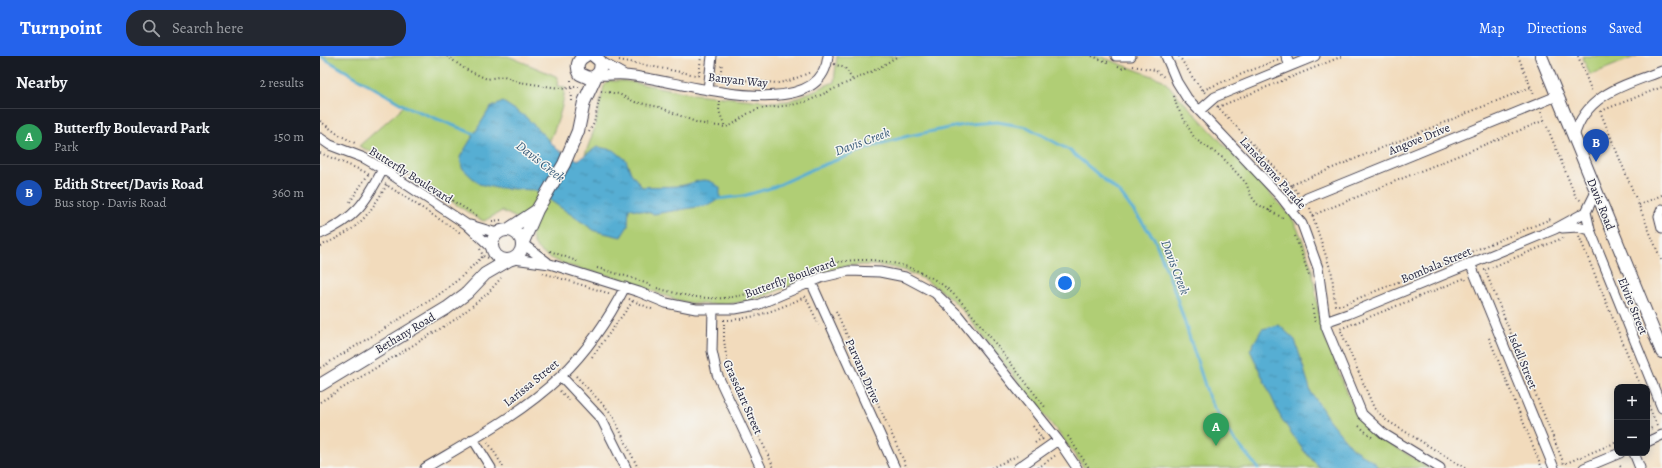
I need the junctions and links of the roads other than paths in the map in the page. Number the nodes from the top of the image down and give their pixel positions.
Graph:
1 (712, 56) edge
2 (1116, 56) edge
3 (1131, 56) edge
4 (1166, 56) edge
5 (1315, 56) edge
6 (1541, 56) edge
7 (1283, 57) edge
8 (591, 58) edge
9 (828, 60) edge
10 (1290, 66) junction
11 (1662, 71) edge
12 (625, 74) junction
13 (575, 76) junction
14 (596, 76) junction
15 (708, 90) junction
16 (1558, 96) junction
17 (578, 103) junction
18 (1199, 111) junction
19 (1574, 137) junction
20 (320, 138) edge
21 (383, 169) junction
22 (1596, 192) junction
23 (1662, 209) edge
24 (537, 210) junction
25 (1292, 210) junction
26 (1586, 212) junction
27 (466, 224) junction
28 (1662, 228) edge
29 (1555, 229) junction
30 (1590, 230) junction
31 (503, 231) junction
32 (320, 234) edge
33 (523, 243) junction
34 (487, 251) junction
35 (512, 260) junction
36 (1470, 263) junction
37 (550, 264) junction
38 (486, 274) junction
39 (811, 282) junction
40 (623, 291) junction
41 (713, 309) junction
42 (1325, 322) junction
43 (1662, 352) edge
44 (561, 376) junction
45 (320, 385) edge
46 (1662, 408) edge
47 (1662, 435) edge
48 (473, 439) junction
49 (1058, 440) junction
50 (1650, 441) edge
51 (1614, 456) edge
52 (1635, 456) edge
53 (425, 468) edge
54 (491, 468) edge
55 (626, 468) edge
56 (761, 468) edge
57 (895, 468) edge
58 (1018, 468) edge
59 (1077, 468) edge
60 (1440, 468) edge
61 (1554, 468) edge
62 (1584, 468) edge
63 (1640, 468) edge

1 - 15 street
2 - 3 street
4 - 18 street, Lansdowne Parade
5 - 10 street
6 - 16 street, Davis Road
7 - 10 street
8 - 12 street, Banyan Way
8 - 13 street, Bethany Road
8 - 14 street, Bethany Road
9 - 15 street, Banyan Way
10 - 18 street
11 - 19 street
12 - 14 street, Banyan Way
12 - 15 street, Banyan Way
13 - 14 street
13 - 17 street, Bethany Road
14 - 17 street, Bethany Road
16 - 19 street, Davis Road
16 - 25 street, Angove Drive
17 - 24 street, Bethany Road
18 - 25 street, Lansdowne Parade
19 - 22 street, Davis Road
20 - 21 street, Butterfly Boulevard
21 - 27 street, Butterfly Boulevard
21 - 32 street
22 - 26 street
22 - 43 street, Davis Road
23 - 28 street
24 - 31 street, Bethany Road
24 - 33 street, Bethany Road
25 - 42 street, Lansdowne Parade
26 - 29 street, Bombala Street
26 - 30 street, Elvire Street
27 - 31 street, Butterfly Boulevard
27 - 34 street, Butterfly Boulevard
29 - 30 street, Bombala Street
29 - 36 street, Bombala Street
30 - 46 street, Elvire Street
31 - 33 street
31 - 34 street, Bethany Road
33 - 35 street, Bethany Road
33 - 37 street, Butterfly Boulevard
34 - 35 street
34 - 38 street, Bethany Road
35 - 37 street, Butterfly Boulevard
35 - 38 street, Bethany Road
36 - 42 street, Bombala Street
36 - 61 street, Isdell Street
37 - 40 street, Butterfly Boulevard
38 - 45 street, Bethany Road
39 - 41 street, Butterfly Boulevard
39 - 49 street, Butterfly Boulevard
39 - 57 street, Parvana Drive
40 - 41 street, Butterfly Boulevard
40 - 44 street, Larissa Street
41 - 56 street, Grassdart Street
42 - 60 street, Lansdowne Parade
44 - 48 street, Larissa Street
44 - 55 street
47 - 50 street
48 - 53 street, Larissa Street
48 - 54 street
49 - 58 street
49 - 59 street, Butterfly Boulevard
51 - 62 street
52 - 63 street

